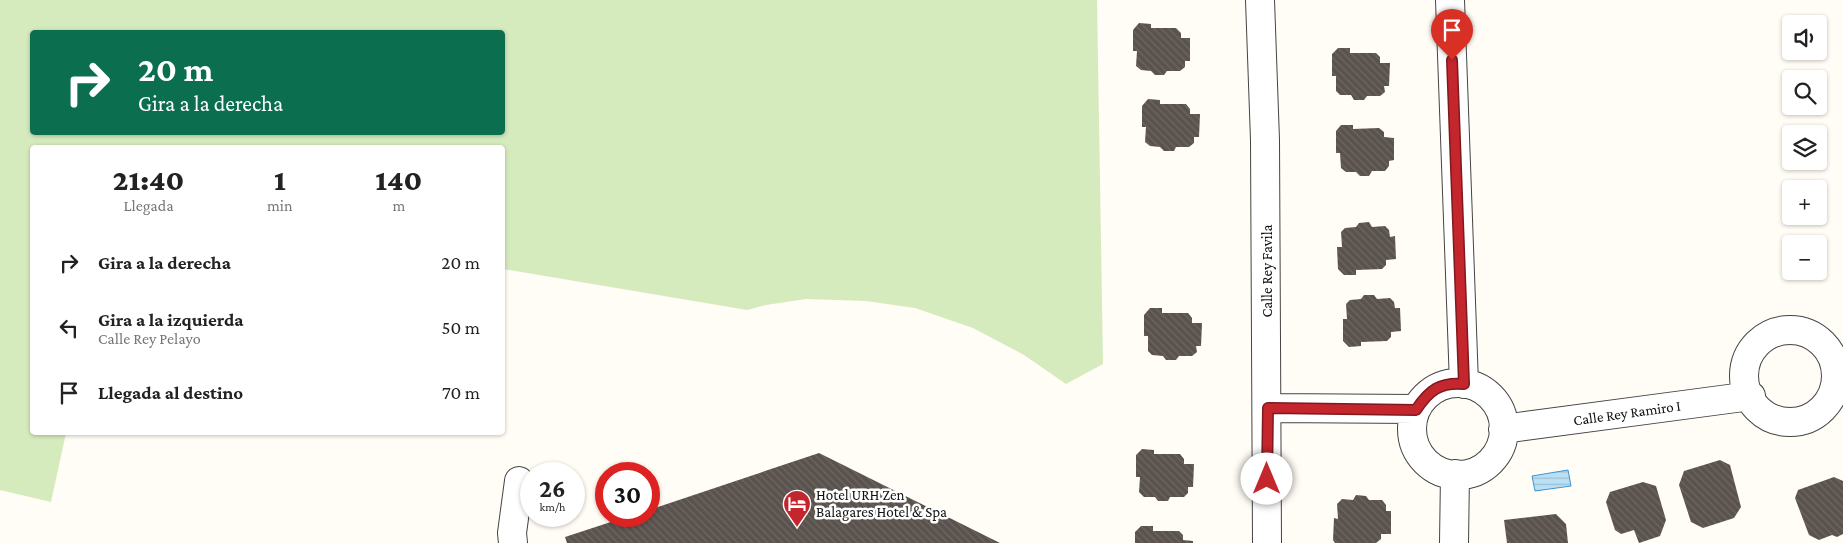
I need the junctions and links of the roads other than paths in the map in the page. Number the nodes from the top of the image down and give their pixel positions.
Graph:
1 (1260, 0) edge
2 (1450, 0) edge
3 (1839, 372) edge
4 (1464, 384) junction
5 (1751, 396) junction
6 (1268, 408) junction
7 (1416, 410) junction
8 (1503, 429) junction
9 (1455, 474) junction
10 (519, 481) dead end
11 (513, 543) edge
12 (1267, 543) edge
13 (1454, 543) edge

1 - 6 street, Calle Rey Favila
2 - 4 street
3 - 5 street
3 - 5 street
4 - 7 street
4 - 8 street
5 - 8 street, Calle Rey Ramiro I
6 - 7 street
6 - 12 street, Calle Rey Favila
7 - 9 street
8 - 9 street
9 - 13 street
10 - 11 street

